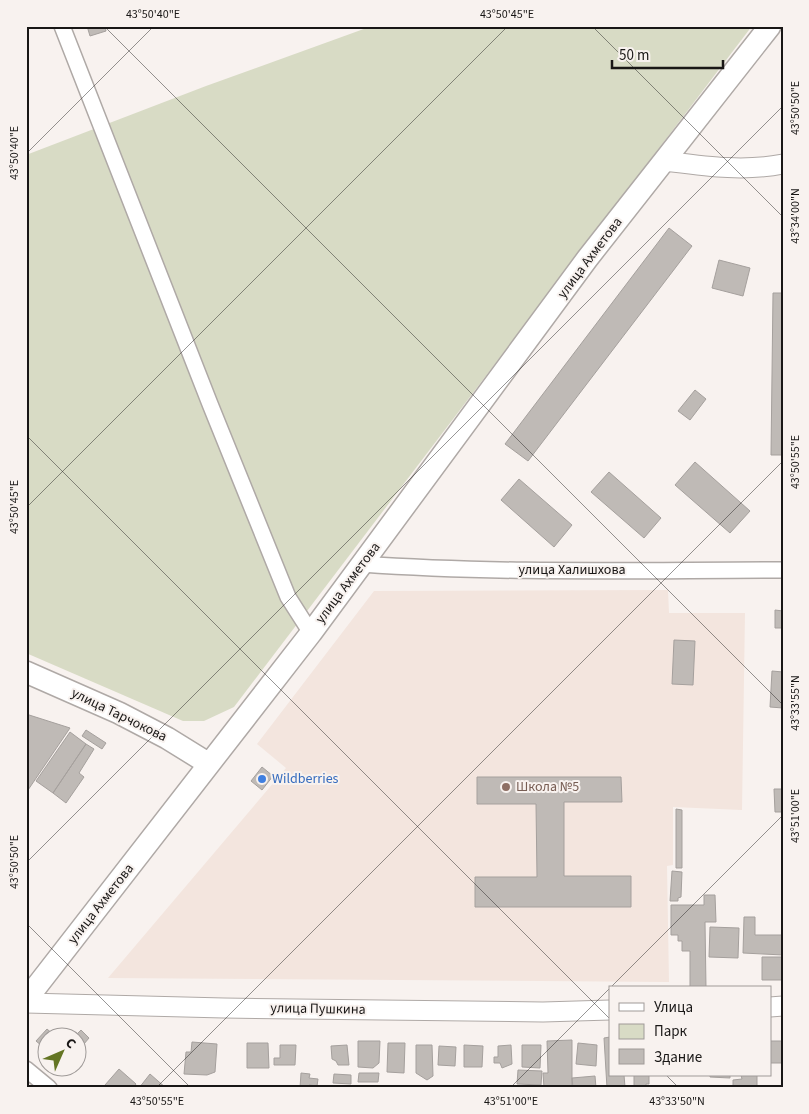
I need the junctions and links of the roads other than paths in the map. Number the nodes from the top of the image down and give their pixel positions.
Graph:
1 (62, 26) edge
2 (770, 26) edge
3 (664, 160) junction
4 (783, 164) edge
5 (362, 564) junction
6 (783, 570) edge
7 (311, 633) junction
8 (26, 672) edge
9 (209, 764) junction
10 (26, 1002) edge
11 (609, 1010) edge
12 (26, 1070) edge
13 (49, 1088) edge

1 - 7 street
2 - 3 main road, улица Ахметова
3 - 4 street
3 - 5 main road, улица Ахметова
5 - 6 street, улица Халишхова
5 - 7 main road, улица Ахметова
7 - 9 main road, улица Ахметова
8 - 9 main road, улица Тарчокова
9 - 10 main road, улица Ахметова
10 - 11 street, улица Пушкина
12 - 13 street

